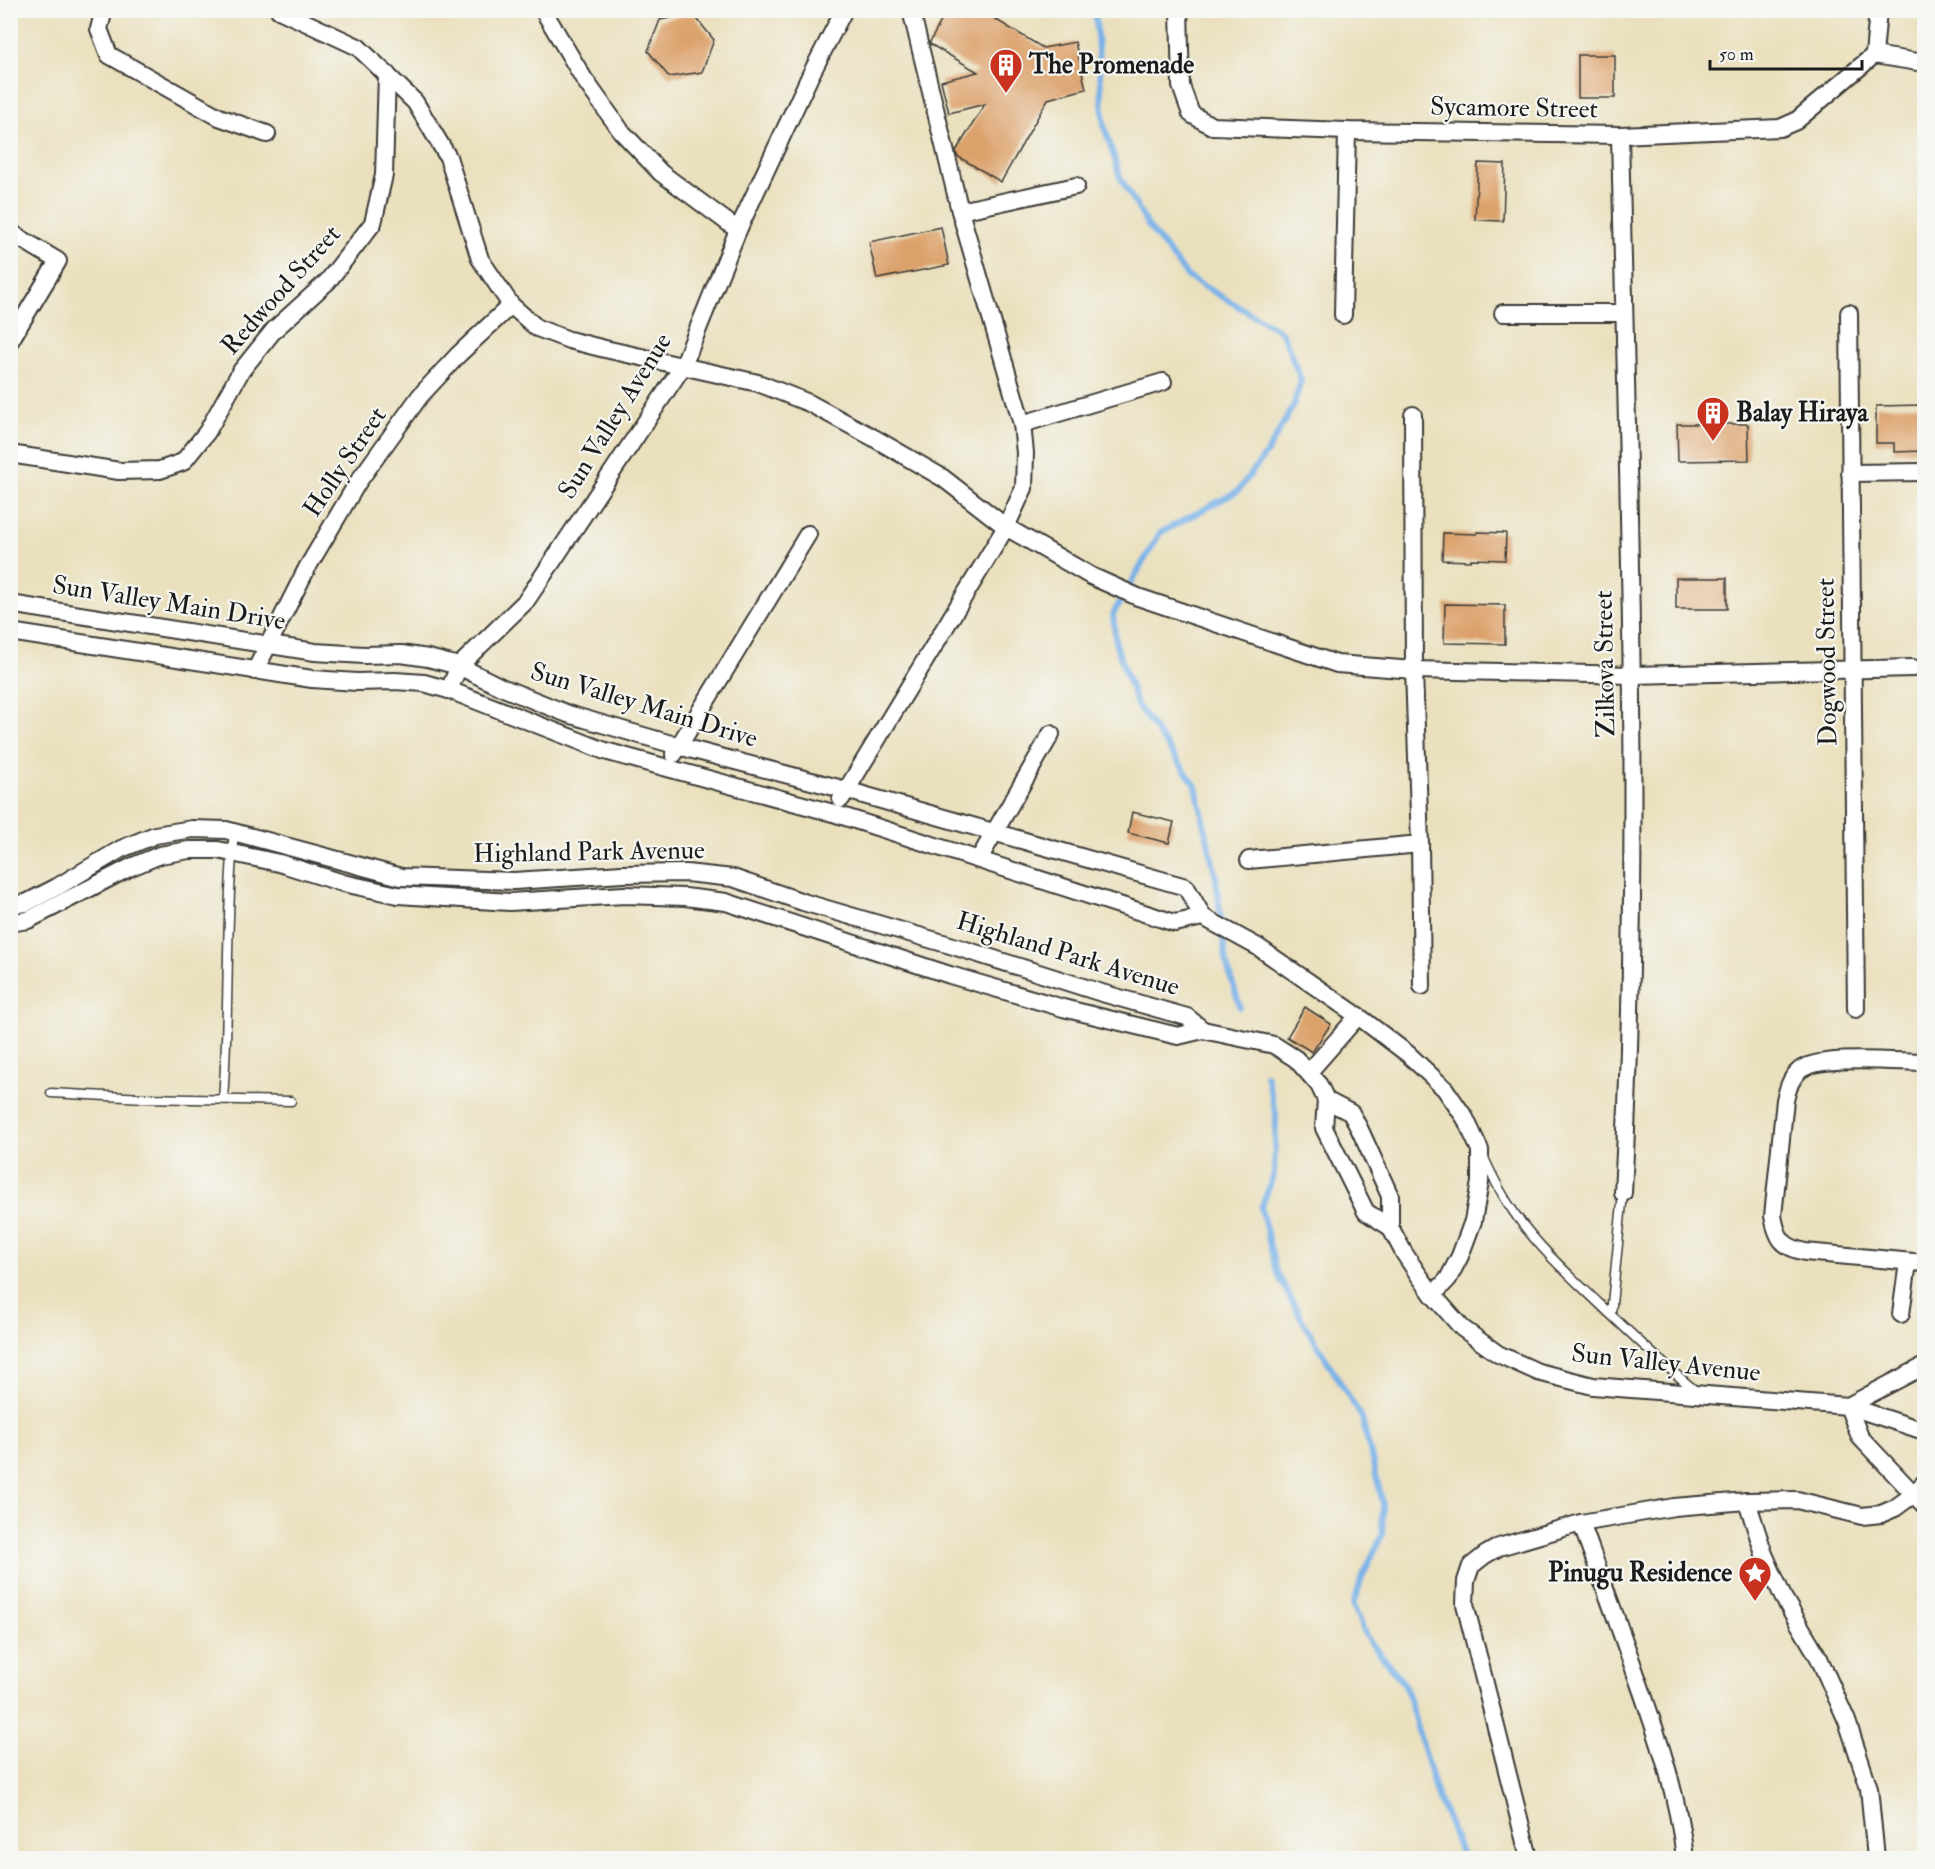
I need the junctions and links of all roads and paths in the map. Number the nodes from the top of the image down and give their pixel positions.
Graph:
1 (104, 10) edge
2 (279, 10) edge
3 (543, 10) edge
4 (844, 10) edge
5 (911, 10) edge
6 (1179, 10) edge
7 (1878, 10) edge
8 (1874, 55) junction
9 (1924, 63) edge
10 (387, 74) junction
11 (1347, 131) junction
12 (267, 134) dead end
13 (1620, 135) junction
14 (1076, 186) dead end
15 (960, 211) junction
16 (738, 230) junction
17 (10, 232) edge
18 (511, 305) junction
19 (1503, 313) dead end
20 (1624, 313) junction
21 (1849, 313) dead end
22 (1343, 315) dead end
23 (10, 341) edge
24 (682, 366) junction
25 (1163, 382) dead end
26 (1413, 415) dead end
27 (1022, 424) junction
28 (10, 454) edge
29 (1924, 472) edge
30 (1850, 473) junction
31 (1006, 527) junction
32 (808, 534) dead end
33 (10, 604) edge
34 (10, 632) edge
35 (268, 645) junction
36 (459, 666) junction
37 (1913, 668) dead end
38 (1414, 670) junction
39 (1852, 670) junction
40 (255, 671) junction
41 (1632, 675) junction
42 (449, 690) junction
43 (1051, 734) dead end
44 (678, 746) junction
45 (668, 767) junction
46 (846, 790) junction
47 (833, 813) junction
48 (234, 832) junction
49 (994, 832) junction
50 (1420, 844) junction
51 (232, 853) junction
52 (979, 859) junction
53 (1250, 860) dead end
54 (10, 905) edge
55 (1208, 920) junction
56 (10, 923) edge
57 (1422, 986) dead end
58 (1856, 1010) dead end
59 (1358, 1016) junction
60 (1203, 1030) junction
61 (1924, 1062) edge
62 (1309, 1072) junction
63 (51, 1093) dead end
64 (223, 1099) junction
65 (1326, 1100) junction
66 (291, 1101) dead end
67 (1480, 1150) junction
68 (1376, 1164) junction
69 (1349, 1177) junction
70 (1623, 1193) joint
71 (1390, 1227) junction
72 (1916, 1262) edge
73 (1433, 1295) junction
74 (1611, 1314) junction
75 (1901, 1314) dead end
76 (1924, 1366) edge
77 (1701, 1395) junction
78 (1848, 1406) junction
79 (1924, 1431) edge
80 (1921, 1494) edge
81 (1747, 1501) junction
82 (1581, 1523) junction
83 (1529, 1858) edge
84 (1685, 1858) edge
85 (1876, 1858) edge

1 - 12 street
2 - 10 street
3 - 16 street
4 - 16 street, Sun Valley Avenue
5 - 15 street
6 - 11 street, Sycamore Street
7 - 8 street
8 - 9 street
8 - 13 street, Sycamore Street
10 - 18 street
10 - 28 street, Redwood Street
11 - 13 street, Sycamore Street
11 - 22 street
13 - 20 street, Zilkova Street
14 - 15 street
15 - 27 street
16 - 24 street, Sun Valley Avenue
17 - 23 street
18 - 24 street
18 - 35 street, Holly Street
19 - 20 street
20 - 41 street, Zilkova Street
21 - 30 street, Dogwood Street
24 - 31 street
24 - 36 street, Sun Valley Avenue
25 - 27 street
26 - 38 street
27 - 31 street
29 - 30 street
30 - 39 street, Dogwood Street
31 - 38 street
31 - 46 street
32 - 44 street
33 - 35 street, Sun Valley Main Drive
34 - 40 street, Sun Valley Main Drive
35 - 36 street, Sun Valley Main Drive
35 - 40 street, Holly Street
36 - 42 street, Sun Valley Avenue
36 - 44 street, Sun Valley Main Drive
37 - 39 street
38 - 41 street
38 - 50 street
39 - 41 street
39 - 58 street, Dogwood Street
40 - 42 street, Sun Valley Main Drive
41 - 70 street, Zilkova Street
42 - 45 street, Sun Valley Main Drive
43 - 49 street
44 - 45 street
44 - 46 street, Sun Valley Main Drive
45 - 47 street, Sun Valley Main Drive
46 - 47 street
46 - 49 street, Sun Valley Main Drive
47 - 52 street, Sun Valley Main Drive
48 - 51 lane
48 - 54 street, Highland Park Avenue
48 - 60 street, Highland Park Avenue
49 - 52 street
49 - 55 street, Sun Valley Main Drive
50 - 53 street
50 - 57 street
51 - 56 street, Highland Park Avenue
51 - 60 street, Highland Park Avenue
51 - 64 lane
52 - 55 street, Sun Valley Main Drive
55 - 59 street
59 - 62 street
59 - 67 street
60 - 62 street, Highland Park Avenue
61 - 72 street
62 - 65 street, Highland Park Avenue
63 - 64 lane
64 - 66 lane
65 - 68 street, Highland Park Avenue
65 - 69 street, Highland Park Avenue
67 - 73 street
67 - 74 lane
68 - 69 street
68 - 71 street, Highland Park Avenue
69 - 71 street, Highland Park Avenue
70 - 74 lane
71 - 73 street, Highland Park Avenue
72 - 75 street
73 - 77 street, Sun Valley Avenue
74 - 77 lane
76 - 78 street
77 - 78 street, Sun Valley Avenue
78 - 79 street, Sun Valley Avenue
78 - 80 street
80 - 81 street
81 - 82 street
81 - 85 street
82 - 83 street
82 - 84 street

